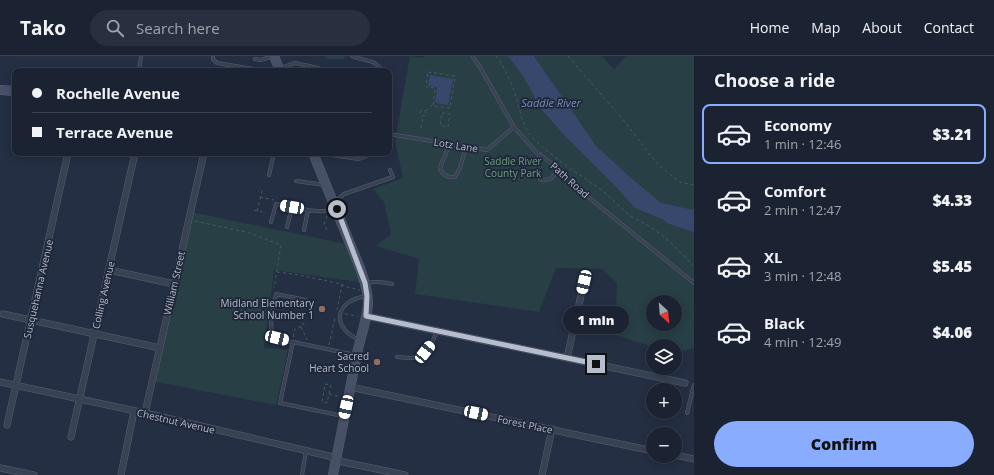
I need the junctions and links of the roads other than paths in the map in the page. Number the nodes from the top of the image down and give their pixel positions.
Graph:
1 (141, 56) edge
2 (213, 56) edge
3 (273, 56) edge
4 (352, 56) edge
5 (472, 56) edge
6 (255, 59) dead end
7 (139, 68) edge
8 (243, 68) edge
9 (279, 68) edge
10 (284, 68) edge
11 (318, 68) dead end
12 (381, 68) edge
13 (0, 90) edge
14 (12, 91) edge
15 (514, 127) junction
16 (392, 134) edge
17 (450, 144) junction
18 (466, 147) junction
19 (540, 154) junction
20 (67, 156) edge
21 (134, 156) edge
22 (203, 156) edge
23 (273, 156) edge
24 (314, 156) edge
25 (338, 156) edge
26 (367, 156) edge
27 (557, 169) junction
28 (390, 170) dead end
29 (269, 175) dead end
30 (296, 181) dead end
31 (327, 185) junction
32 (292, 207) junction
33 (333, 208) junction
34 (308, 210) junction
35 (271, 222) dead end
36 (287, 227) dead end
37 (304, 230) dead end
38 (109, 270) junction
39 (584, 282) dead end
40 (365, 283) junction
41 (694, 283) edge
42 (174, 284) junction
43 (392, 284) dead end
44 (364, 296) junction
45 (306, 300) dead end
46 (4, 314) dead end
47 (363, 316) junction
48 (31, 320) junction
49 (437, 331) junction
50 (94, 334) junction
51 (360, 340) junction
52 (293, 342) junction
53 (160, 348) junction
54 (357, 355) junction
55 (397, 357) dead end
56 (567, 358) junction
57 (0, 382) edge
58 (685, 384) joint
59 (694, 385) edge
60 (16, 386) junction
61 (350, 387) junction
62 (80, 399) junction
63 (134, 411) junction
64 (145, 413) junction
65 (687, 413) dead end
66 (344, 416) junction
67 (7, 425) dead end
68 (552, 429) junction
69 (71, 437) dead end
70 (646, 449) edge
71 (306, 450) junction
72 (682, 456) edge
73 (336, 459) junction
74 (694, 459) edge
75 (0, 468) edge
76 (34, 475) edge
77 (121, 475) edge
78 (302, 475) edge
79 (333, 475) edge
80 (405, 475) edge
81 (542, 475) edge

1 - 7 lane
2 - 8 lane
3 - 6 lane
3 - 9 street
4 - 12 lane
5 - 15 lane, Path Road
10 - 11 lane
13 - 14 street
15 - 18 lane, Lotz Lane
15 - 19 lane, Path Road
16 - 17 lane, Lotz Lane
17 - 18 lane, Lotz Lane
17 - 18 lane
19 - 27 lane, Path Road
19 - 27 lane
20 - 48 street, Susquehanna Avenue
21 - 38 street, Colling Avenue
22 - 42 street, William Street
23 - 29 lane
24 - 31 street
25 - 26 lane
27 - 41 lane, Path Road
28 - 33 lane
30 - 31 lane
31 - 33 street
32 - 34 lane
32 - 35 lane
32 - 36 lane
33 - 34 lane
33 - 40 street
34 - 37 lane
38 - 42 street
38 - 50 street, Colling Avenue
39 - 56 street
40 - 43 lane
40 - 44 street
42 - 53 street, William Street
44 - 47 street
44 - 51 lane
45 - 52 lane
46 - 48 street
47 - 49 street
47 - 51 street
48 - 50 street
48 - 60 street, Susquehanna Avenue
49 - 55 lane
49 - 56 street
50 - 53 street
50 - 62 street, Colling Avenue
51 - 54 street
52 - 54 lane
52 - 66 lane
53 - 64 street, William Street
54 - 61 street
56 - 58 street
57 - 60 street, Chestnut Avenue
58 - 59 lane
59 - 65 lane
60 - 62 street, Chestnut Avenue
60 - 67 street, Susquehanna Avenue
61 - 66 street
61 - 68 street, Forest Place
62 - 63 street, Chestnut Avenue
62 - 69 street, Colling Avenue
63 - 64 street, Chestnut Avenue
63 - 77 street
64 - 71 street, Chestnut Avenue
66 - 73 street
68 - 70 street, Forest Place
68 - 81 street
71 - 73 street, Chestnut Avenue
71 - 78 lane
72 - 74 street
73 - 79 street
73 - 80 street, Chestnut Avenue
75 - 76 street

